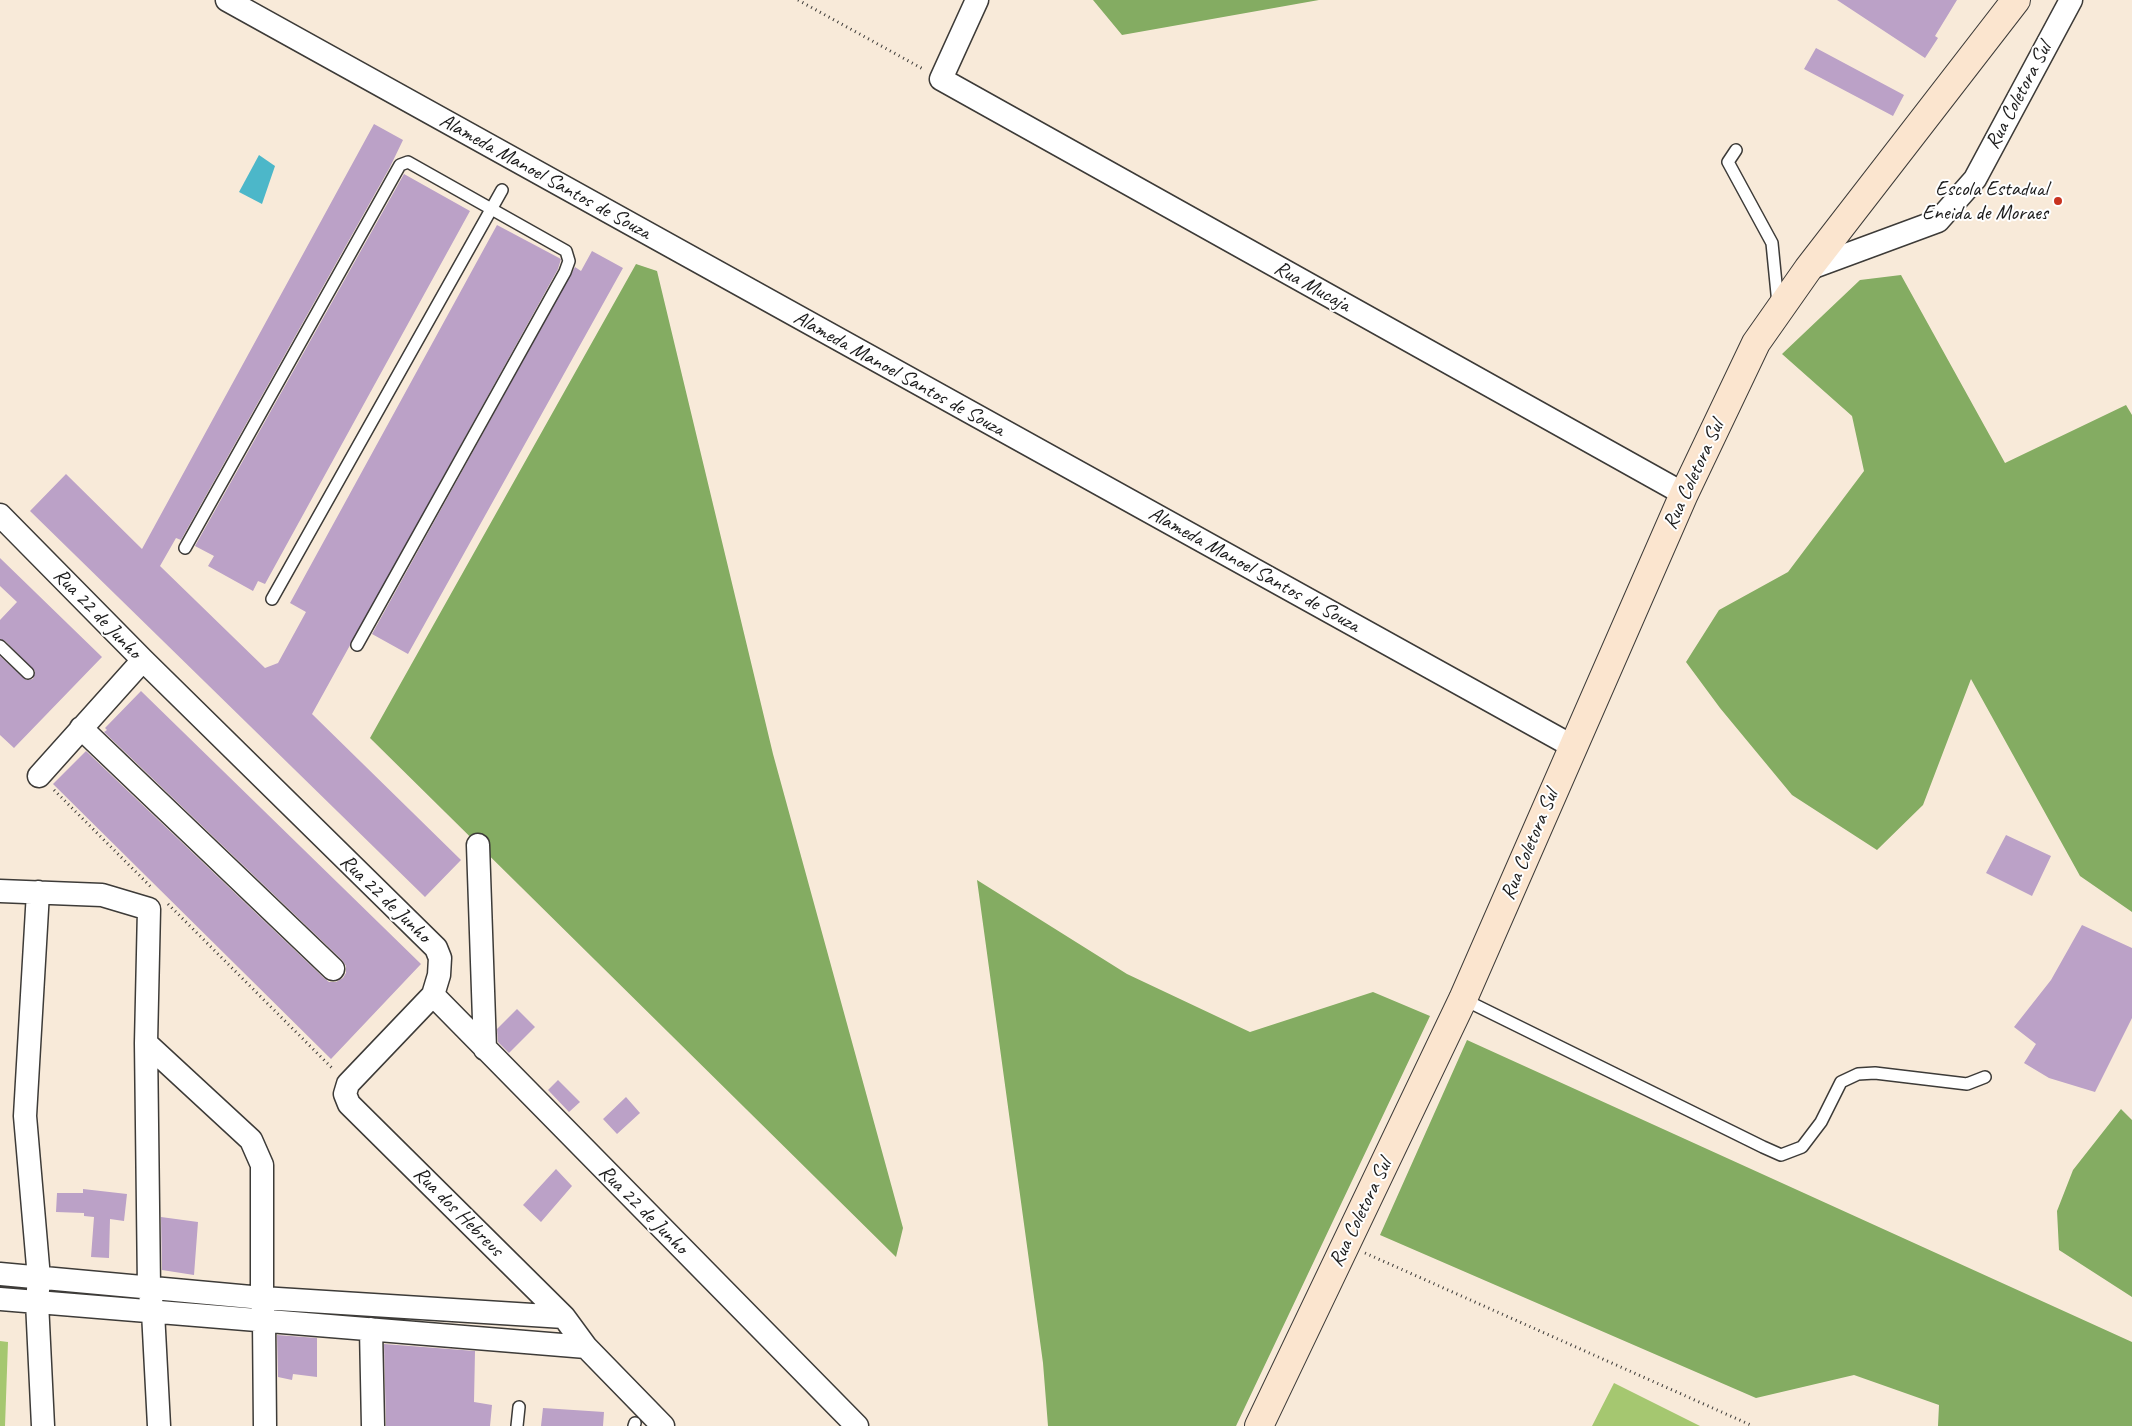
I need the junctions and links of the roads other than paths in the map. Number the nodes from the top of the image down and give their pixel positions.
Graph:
1 (227, 0) edge
2 (977, 0) edge
3 (2016, 0) edge
4 (2071, 0) edge
5 (1736, 150) dead end
6 (502, 190) dead end
7 (491, 209) junction
8 (1808, 269) junction
9 (1779, 310) junction
10 (1684, 494) junction
11 (0, 515) edge
12 (185, 548) dead end
13 (272, 599) dead end
14 (357, 645) dead end
15 (0, 646) edge
16 (143, 660) junction
17 (28, 673) dead end
18 (81, 728) junction
19 (1572, 746) junction
20 (39, 776) road end
21 (478, 845) dead end
22 (0, 892) edge
23 (38, 892) junction
24 (333, 969) dead end
25 (433, 995) junction
26 (1463, 999) junction
27 (146, 1043) junction
28 (485, 1049) junction
29 (1984, 1077) dead end
30 (0, 1274) edge
31 (39, 1278) junction
32 (149, 1288) junction
33 (262, 1298) junction
34 (0, 1299) edge
35 (37, 1302) junction
36 (153, 1312) junction
37 (564, 1317) junction
38 (264, 1321) junction
39 (372, 1329) junction
40 (586, 1347) junction
41 (519, 1407) dead end
42 (43, 1426) edge
43 (159, 1426) edge
44 (265, 1426) edge
45 (373, 1426) edge
46 (517, 1426) edge
47 (663, 1426) edge
48 (857, 1426) edge
49 (1260, 1426) edge

1 - 19 street, Alameda Manoel Santos de Souza
2 - 10 street, Rua Mucaja
3 - 8 street, Rua Coletora Sul
4 - 8 street, Rua Coletora Sul
5 - 9 lane
6 - 7 lane
7 - 12 lane
7 - 13 lane
7 - 14 lane
8 - 9 street, Rua Coletora Sul
9 - 10 street, Rua Coletora Sul
10 - 19 street, Rua Coletora Sul
11 - 16 street, Rua 22 de Junho
15 - 17 lane
16 - 18 street
16 - 25 street, Rua 22 de Junho
18 - 20 street
18 - 24 street
19 - 26 street, Rua Coletora Sul
21 - 28 street
22 - 23 street
23 - 27 street
23 - 31 street
25 - 28 street, Rua 22 de Junho
25 - 37 street, Rua dos Hebreus
26 - 29 lane
26 - 49 street, Rua Coletora Sul
27 - 32 street
27 - 33 street
28 - 48 street, Rua 22 de Junho
30 - 31 street
31 - 32 street
31 - 35 street
32 - 33 street
32 - 36 street
33 - 37 street
33 - 38 street
34 - 35 street
35 - 36 street
35 - 42 street
36 - 38 street
36 - 43 street
37 - 40 street, Rua dos Hebreus
38 - 39 street
38 - 44 street
39 - 40 street
39 - 45 street
40 - 47 street, Rua dos Hebreus
41 - 46 lane

